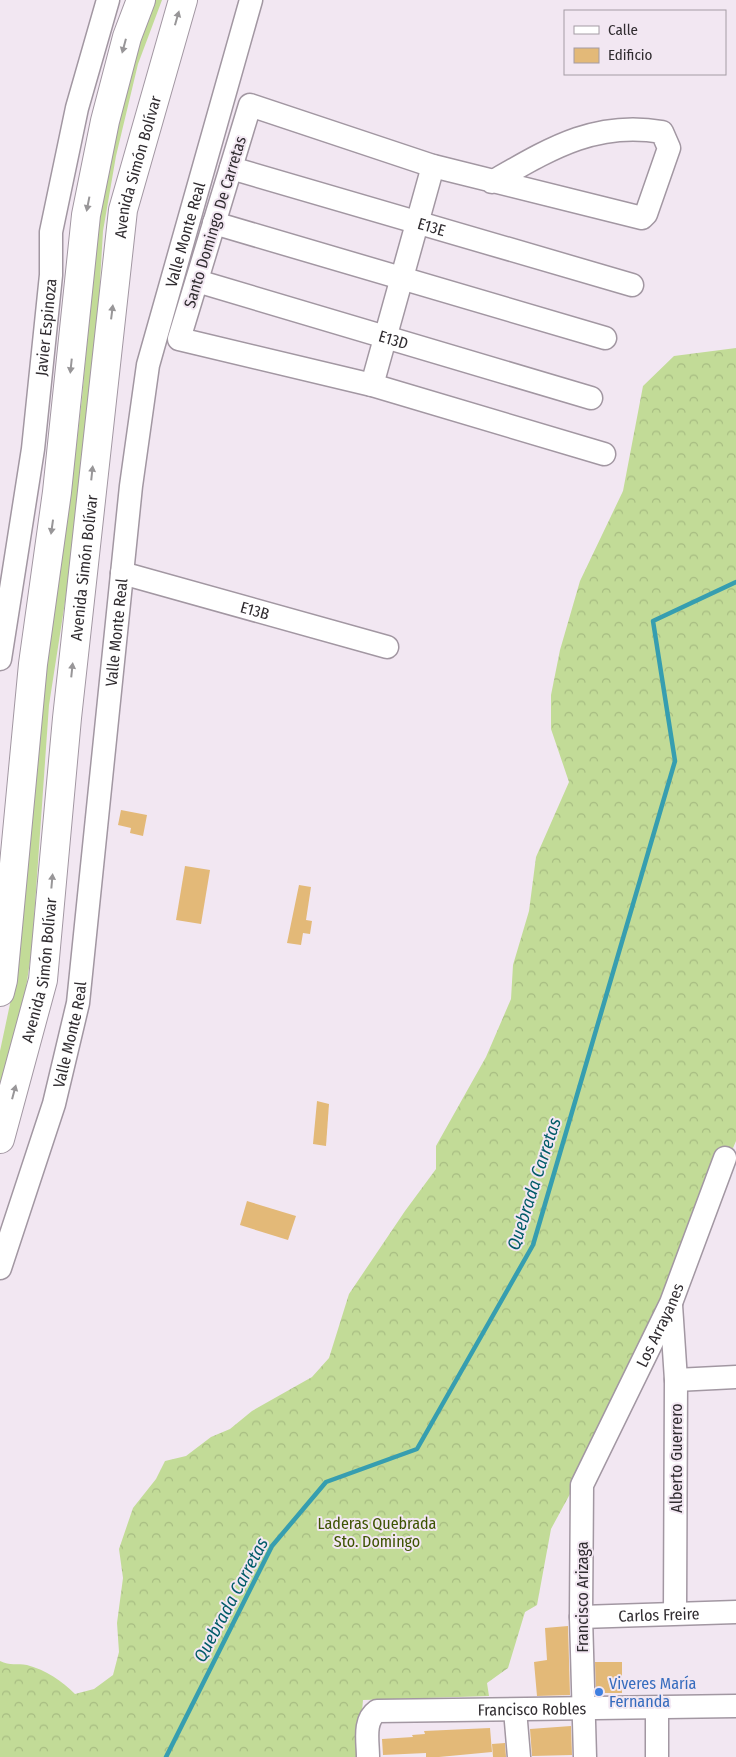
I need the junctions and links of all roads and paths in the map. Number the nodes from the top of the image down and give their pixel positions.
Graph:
1 (108, 0) edge
2 (141, 0) edge
3 (182, 0) edge
4 (251, 0) edge
5 (433, 166) junction
6 (231, 168) junction
7 (492, 182) junction
8 (196, 200) junction
9 (215, 222) junction
10 (418, 223) junction
11 (189, 226) junction
12 (402, 278) junction
13 (197, 281) junction
14 (632, 284) dead end
15 (385, 337) junction
16 (605, 338) dead end
17 (372, 385) junction
18 (591, 398) dead end
19 (604, 454) dead end
20 (122, 574) junction
21 (387, 647) dead end
22 (0, 659) edge
23 (0, 992) edge
24 (0, 1139) edge
25 (725, 1158) dead end
26 (0, 1268) edge
27 (671, 1303) junction
28 (736, 1378) edge
29 (676, 1380) junction
30 (582, 1485) joint
31 (736, 1612) edge
32 (675, 1614) junction
33 (581, 1617) junction
34 (736, 1706) edge
35 (657, 1708) junction
36 (585, 1709) junction
37 (515, 1710) junction
38 (368, 1757) edge
39 (519, 1757) edge
40 (585, 1757) edge
41 (657, 1757) edge

1 - 22 street, Javier Espinoza
2 -> 23 highway, Avenida Simón Bolívar
24 -> 3 highway, Avenida Simón Bolívar
4 - 8 street, Valle Monte Real
5 - 6 street, Santo Domingo De Carretas
5 - 7 street
5 - 10 street
6 - 9 street, Santo Domingo De Carretas
6 - 10 street, E13E
7 - 7 street
8 - 9 street
8 - 11 street, Valle Monte Real
9 - 11 street
9 - 12 street
9 - 13 street, Santo Domingo De Carretas
10 - 12 street
10 - 14 street, E13E
11 - 20 street, Valle Monte Real
12 - 15 street
12 - 16 street
13 - 15 street, E13D
13 - 17 street, Santo Domingo De Carretas
15 - 17 street
15 - 18 street, E13D
17 - 19 street
20 - 21 street, E13B
20 - 26 street, Valle Monte Real
25 - 27 street, Los Arrayanes
27 - 29 street, Alberto Guerrero
27 - 30 street, Los Arrayanes
28 - 29 street
29 - 32 street, Alberto Guerrero
30 - 33 street, Francisco Arizaga
31 - 32 street, Carlos Freire
32 - 33 street, Carlos Freire
33 - 36 street, Francisco Arizaga
34 - 35 street, Francisco Robles
35 - 36 street, Francisco Robles
35 - 41 street
36 - 37 street, Francisco Robles
36 - 40 street, Francisco Arizaga
37 - 38 street, Francisco Robles
37 - 39 street

